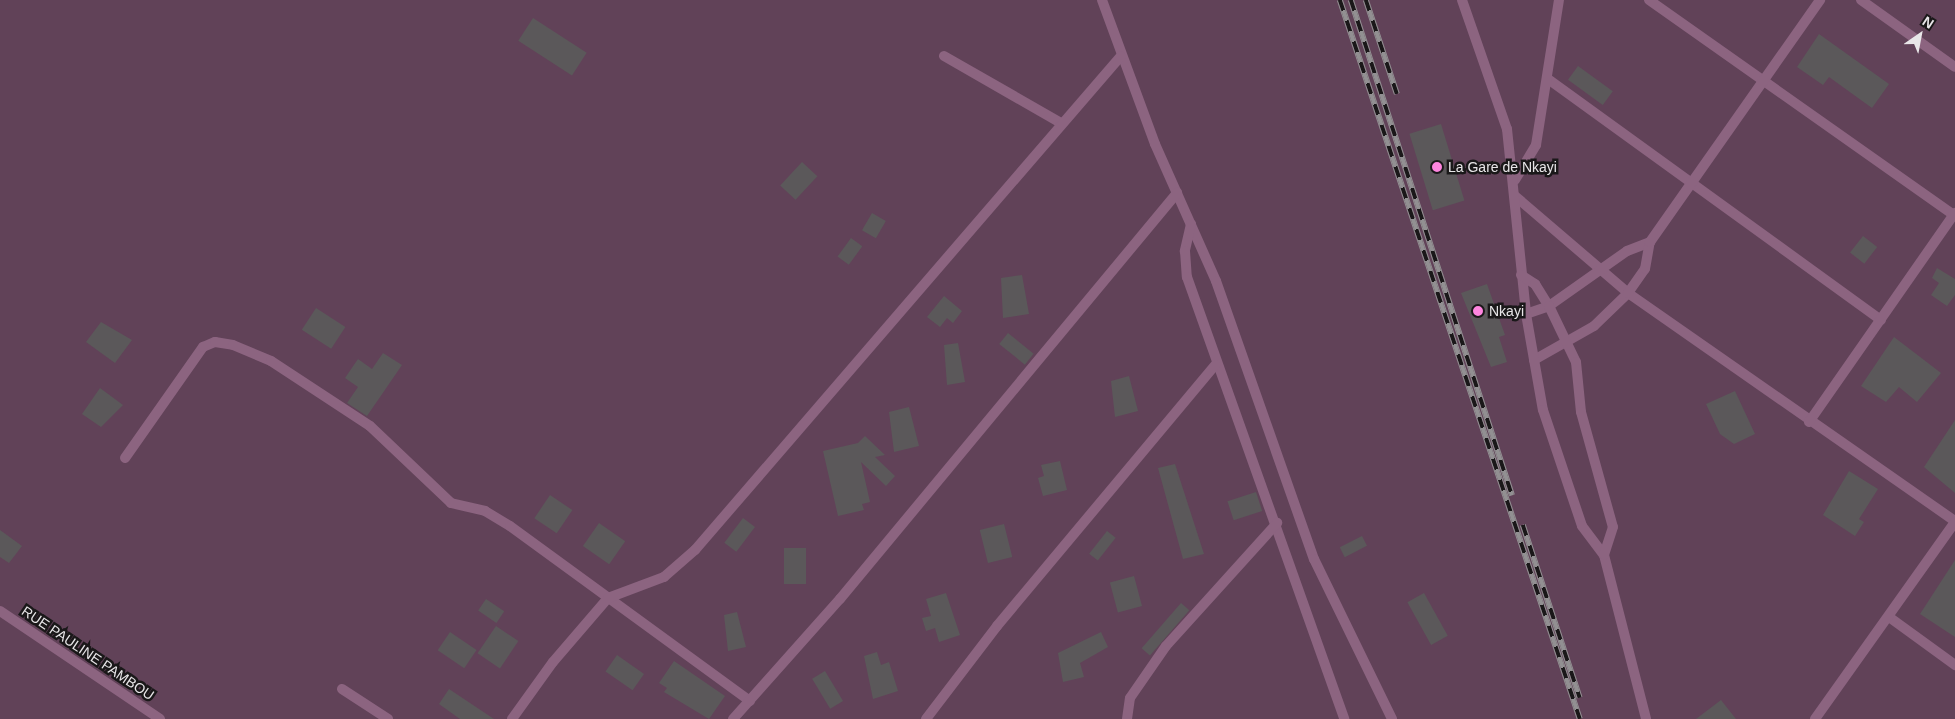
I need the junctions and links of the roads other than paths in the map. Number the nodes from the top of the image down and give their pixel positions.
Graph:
1 (1102, 0) edge
2 (1462, 0) edge
3 (1559, 0) edge
4 (1649, 0) edge
5 (1820, 0) edge
6 (1861, 0) edge
7 (944, 56) dead end
8 (1122, 56) junction
9 (1955, 67) edge
10 (1548, 79) junction
11 (1760, 81) junction
12 (1061, 123) junction
13 (1515, 180) junction
14 (1691, 184) junction
15 (1177, 193) junction
16 (1516, 196) junction
17 (1954, 215) edge
18 (1191, 224) junction
19 (1650, 242) junction
20 (1602, 269) junction
21 (1521, 275) junction
22 (1628, 293) junction
23 (1549, 306) junction
24 (1526, 314) junction
25 (1881, 320) junction
26 (1568, 342) junction
27 (1534, 360) junction
28 (1215, 365) junction
29 (1809, 422) junction
30 (125, 458) dead end
31 (1955, 522) edge
32 (1277, 523) junction
33 (1604, 556) junction
34 (608, 598) junction
35 (0, 611) edge
36 (1890, 617) junction
37 (1955, 664) edge
38 (342, 689) dead end
39 (750, 701) junction
40 (160, 719) edge
41 (388, 719) edge
42 (512, 719) edge
43 (733, 719) edge
44 (926, 719) edge
45 (1127, 719) edge
46 (1344, 719) edge
47 (1392, 719) edge
48 (1646, 719) edge
49 (1815, 719) edge

1 - 8 street
2 - 13 street
3 - 10 street
4 - 11 street
5 - 11 street
6 - 9 street
7 - 12 street
8 - 12 street
8 - 15 street
10 - 13 street
10 - 14 street
11 - 14 street
11 - 17 street
12 - 34 street
13 - 16 street
14 - 19 street
14 - 25 street
15 - 18 street
15 - 39 street
16 - 20 street
16 - 21 street
17 - 25 street
18 - 28 street
18 - 47 street
19 - 20 street
19 - 22 street
20 - 22 street
20 - 23 street
21 - 23 street
21 - 24 street
22 - 26 street
22 - 29 street
23 - 24 street
23 - 26 street
24 - 27 street
25 - 29 street
26 - 27 street
26 - 33 street
27 - 33 street
28 - 32 street
28 - 44 street
29 - 31 street
30 - 34 street
31 - 36 street
32 - 45 street
32 - 46 street
33 - 48 street
34 - 39 street
34 - 42 street
35 - 40 street, RUE PAULINE PAMBOU
36 - 37 street
36 - 49 street
38 - 41 street
39 - 43 street

